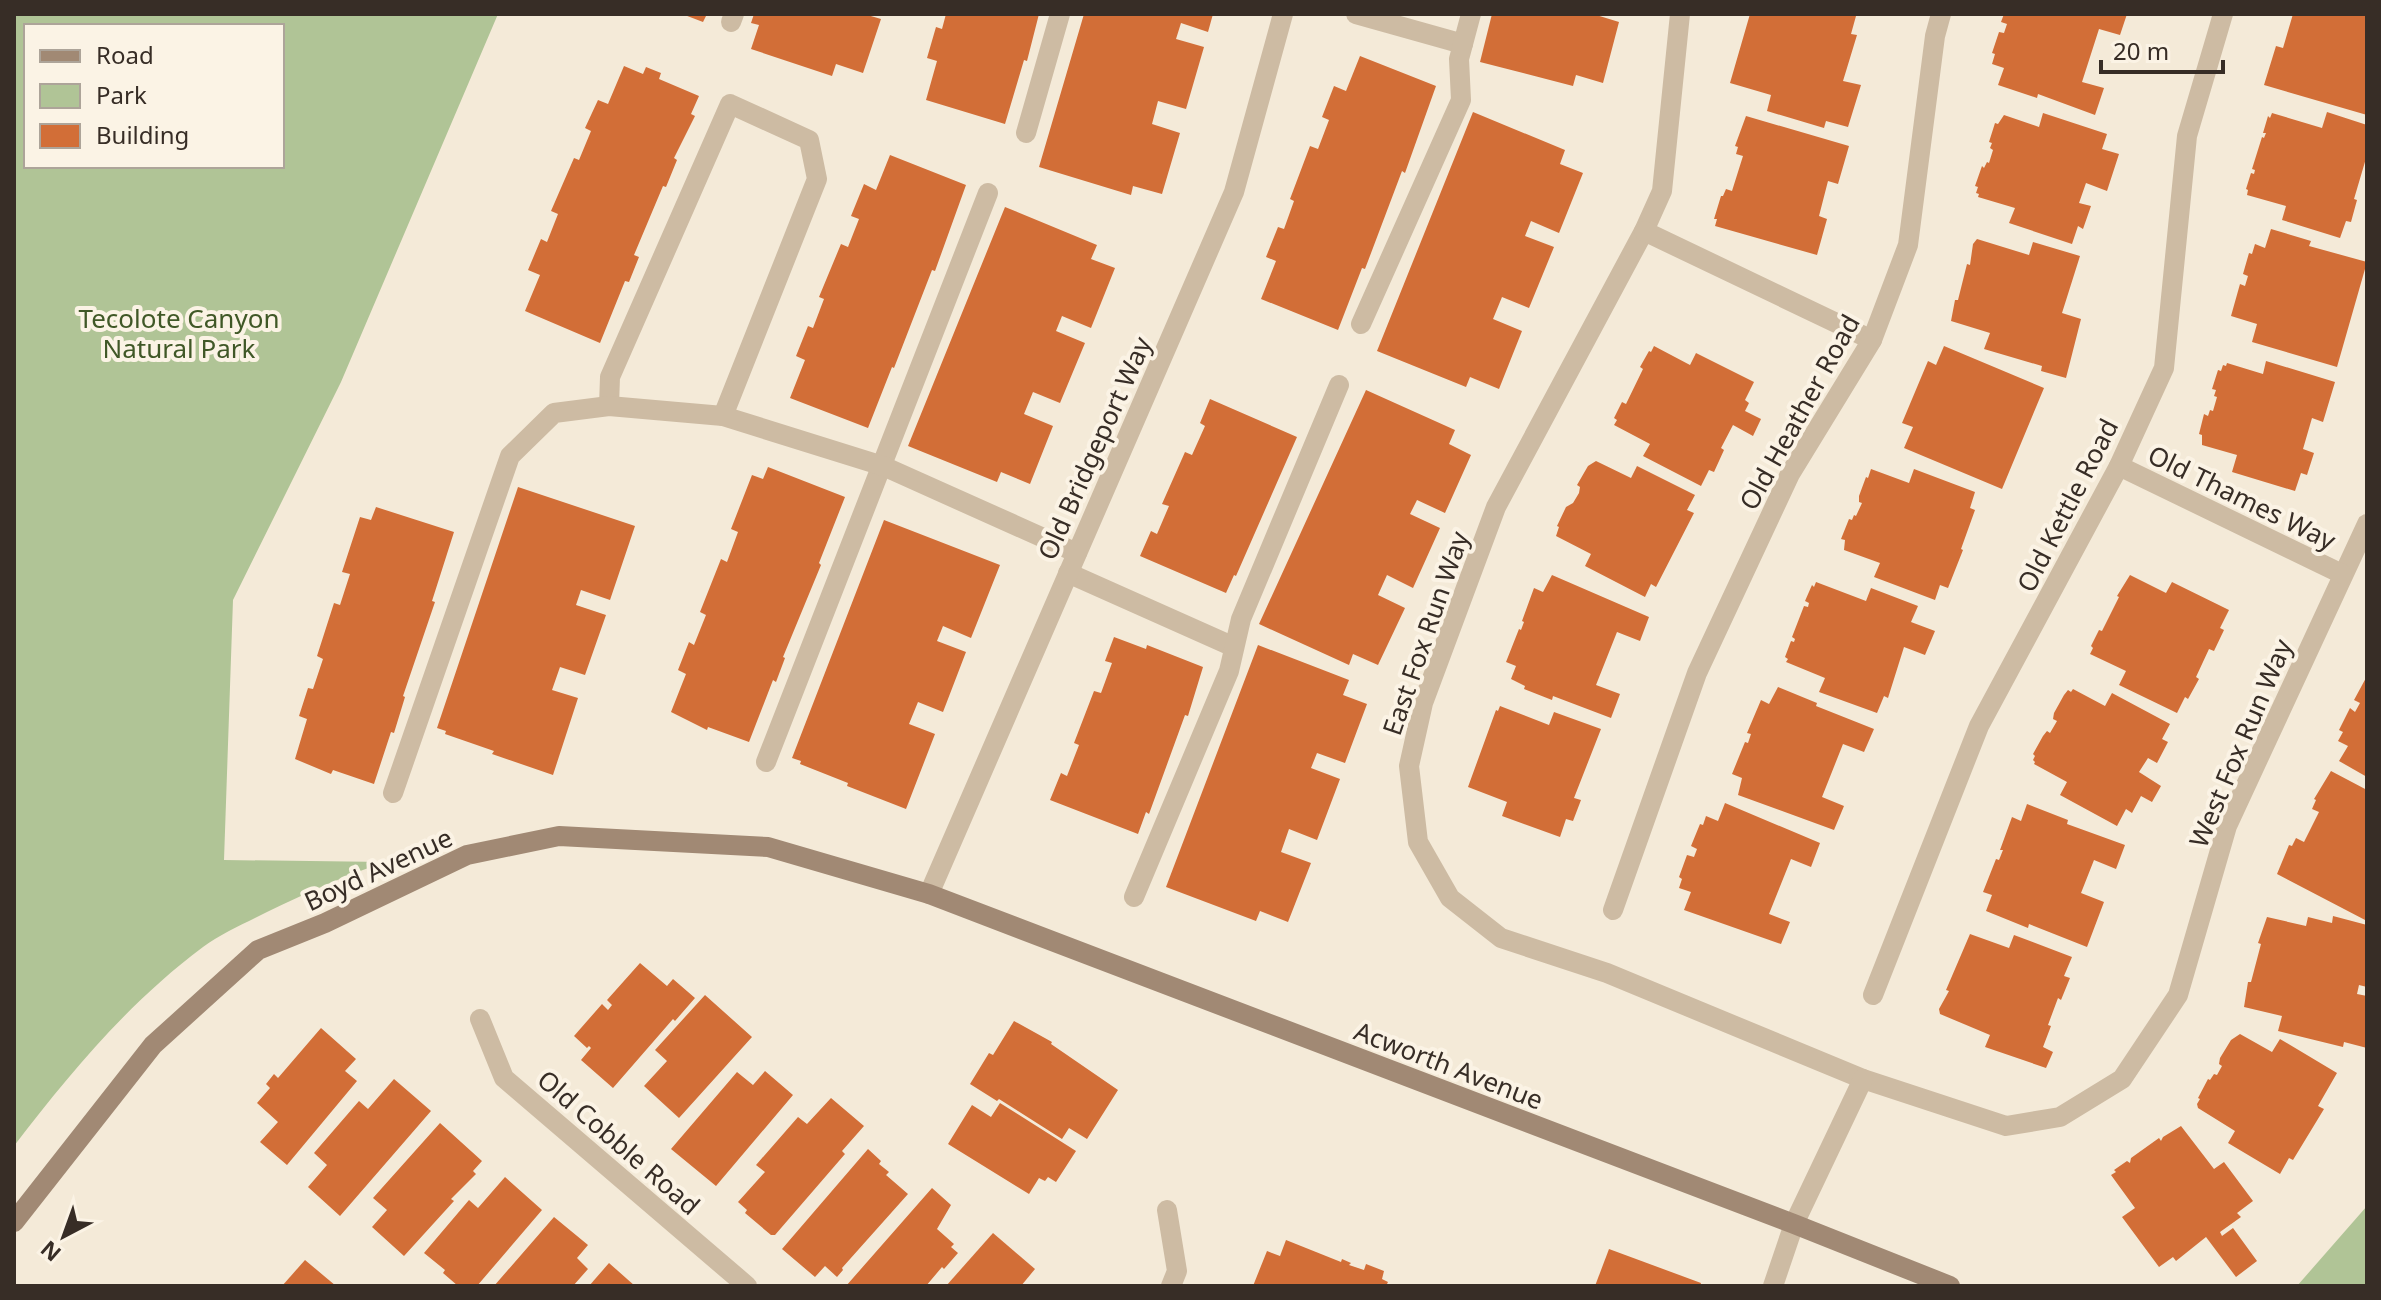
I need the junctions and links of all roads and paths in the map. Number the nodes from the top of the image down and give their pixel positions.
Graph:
1 (1060, 14) edge
2 (1283, 14) edge
3 (1356, 14) edge
4 (1471, 14) edge
5 (1680, 14) edge
6 (1941, 14) edge
7 (2223, 14) edge
8 (1463, 44) junction
9 (1026, 133) dead end
10 (988, 193) dead end
11 (1644, 231) junction
12 (1361, 324) dead end
13 (1872, 340) junction
14 (1339, 385) dead end
15 (609, 406) junction
16 (723, 416) junction
17 (883, 466) junction
18 (2119, 466) junction
19 (2367, 524) edge
20 (1077, 553) junction
21 (1068, 573) junction
22 (2342, 574) junction
23 (1234, 647) junction
24 (766, 762) dead end
25 (393, 793) dead end
26 (929, 894) junction
27 (1134, 897) dead end
28 (1613, 910) dead end
29 (1873, 995) dead end
30 (480, 1019) dead end
31 (1863, 1079) junction
32 (1167, 1210) dead end
33 (14, 1222) edge
34 (1794, 1224) junction
35 (747, 1286) edge
36 (1171, 1286) edge
37 (1773, 1286) edge
38 (1950, 1286) edge

1 - 9 street
2 - 20 street, Old Bridgeport Way
3 - 8 street
4 - 8 street
5 - 11 street, East Fox Run Way
6 - 13 street, Old Heather Road
7 - 18 street, Old Kettle Road
8 - 12 street
10 - 17 street
11 - 13 street
11 - 31 street, East Fox Run Way
13 - 28 street, Old Heather Road
14 - 23 street
15 - 16 street
15 - 16 street
15 - 25 street
16 - 17 street
17 - 20 street
17 - 24 street
18 - 22 street, Old Thames Way
18 - 29 street, Old Kettle Road
19 - 22 street, West Fox Run Way
20 - 21 street, Old Bridgeport Way
21 - 23 street
21 - 26 street, Old Bridgeport Way
22 - 31 street, West Fox Run Way
23 - 27 street
26 - 33 street, Boyd Avenue
26 - 34 street, Acworth Avenue
30 - 35 street, Old Cobble Road
31 - 34 street
32 - 36 street
34 - 37 street
34 - 38 street, Acworth Avenue

